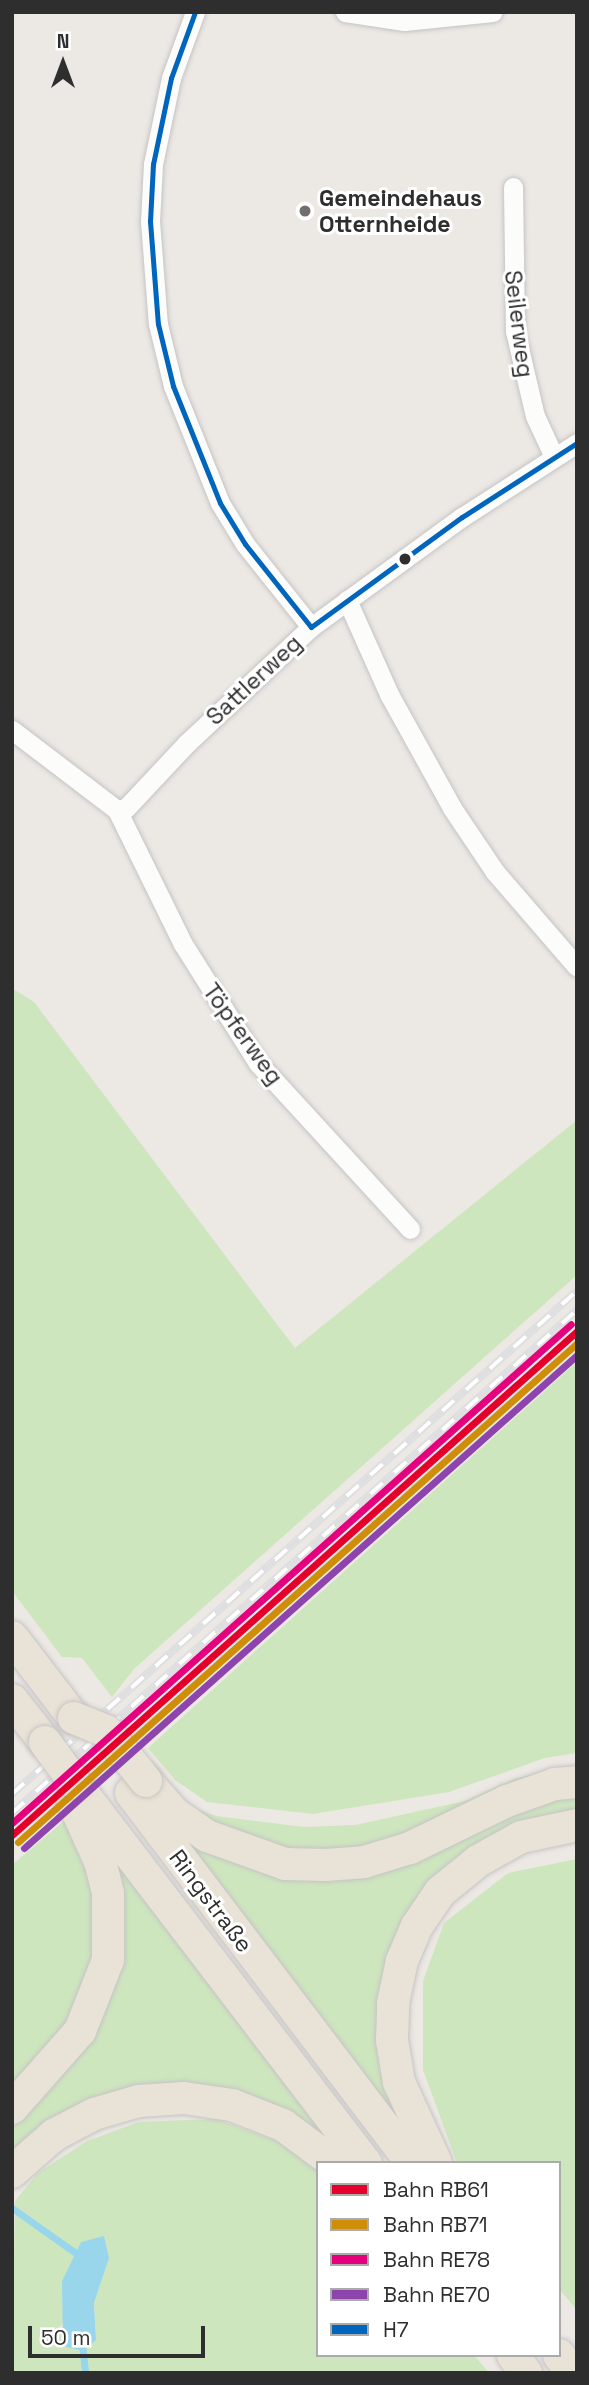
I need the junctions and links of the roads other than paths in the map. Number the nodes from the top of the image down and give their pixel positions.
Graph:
1 (195, 12) edge
2 (345, 12) edge
3 (493, 12) edge
4 (513, 187) dead end
5 (577, 443) edge
6 (554, 457) junction
7 (347, 600) junction
8 (311, 627) junction
9 (12, 730) edge
10 (117, 810) junction
11 (577, 967) edge
12 (410, 1229) dead end
13 (12, 1637) edge
14 (12, 1700) edge
15 (577, 1782) edge
16 (138, 1787) junction
17 (94, 1824) junction
18 (577, 1825) edge
19 (12, 2108) edge
20 (331, 2161) edge
21 (364, 2161) edge
22 (411, 2161) edge
23 (435, 2161) edge
24 (12, 2172) edge
25 (560, 2357) edge
26 (572, 2373) edge

1 - 8 street
2 - 3 street
4 - 6 street, Seilerweg
5 - 6 street, Sattlerweg
6 - 7 street, Sattlerweg
7 - 8 street, Sattlerweg
7 - 11 street
8 - 10 street, Sattlerweg
9 - 10 street
10 - 12 street, Töpferweg
13 - 16 highway, Ringstraße
14 - 17 highway, bridge
15 - 16 highway
16 - 22 highway, Ringstraße
17 - 19 highway
17 - 21 highway, Ringstraße
18 - 23 highway
20 - 24 highway
25 - 26 highway

